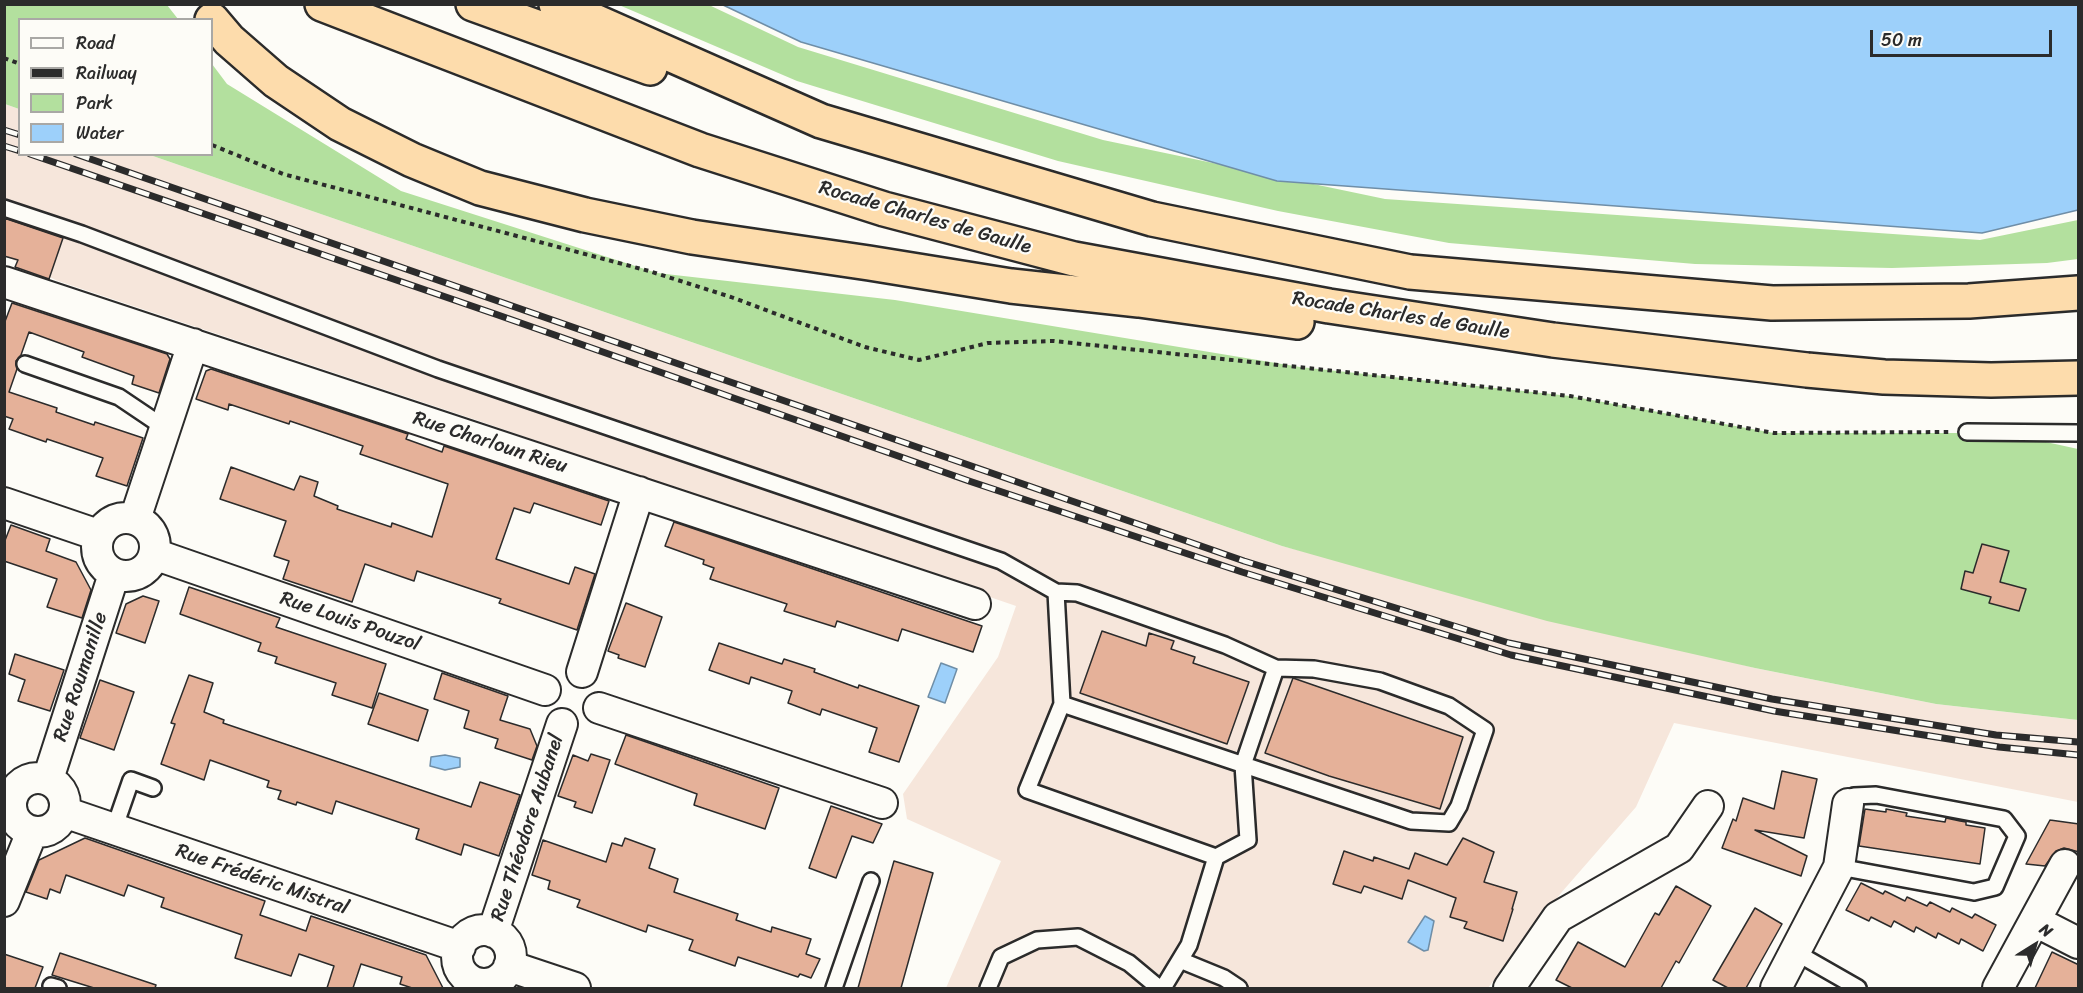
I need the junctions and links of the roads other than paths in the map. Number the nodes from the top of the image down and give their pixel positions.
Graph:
1 (198, 4) edge
2 (322, 4) edge
3 (472, 4) edge
4 (556, 4) edge
5 (209, 18) edge
6 (213, 22) edge
7 (821, 122) junction
8 (4, 208) edge
9 (4, 282) edge
10 (2079, 293) edge
11 (1553, 340) junction
12 (193, 344) junction
13 (25, 364) dead end
14 (2079, 378) edge
15 (165, 428) junction
16 (1967, 432) road end
17 (2079, 433) edge
18 (639, 492) junction
19 (4, 503) edge
20 (135, 519) junction
21 (98, 536) junction
22 (154, 554) junction
23 (114, 574) junction
24 (1056, 592) junction
25 (975, 604) dead end
26 (1276, 668) junction
27 (582, 672) junction
28 (545, 690) junction
29 (1062, 704) junction
30 (599, 708) junction
31 (562, 724) junction
32 (1243, 765) junction
33 (48, 779) junction
34 (153, 788) dead end
35 (8, 795) edge
36 (882, 803) dead end
37 (1848, 804) joint
38 (1708, 806) dead end
39 (64, 812) junction
40 (114, 829) junction
41 (32, 832) junction
42 (1216, 857) junction
43 (2065, 865) dead end
44 (1839, 867) junction
45 (871, 881) dead end
46 (4, 901) edge
47 (2035, 921) junction
48 (493, 932) junction
49 (2079, 944) edge
50 (460, 947) junction
51 (1795, 952) junction
52 (1180, 960) junction
53 (509, 966) junction
54 (473, 985) edge
55 (574, 988) edge
56 (834, 988) edge
57 (988, 988) edge
58 (1159, 988) edge
59 (1163, 988) edge
60 (1239, 988) edge
61 (1509, 988) edge
62 (1776, 988) edge
63 (1858, 988) edge
64 (1998, 988) edge

1 - 5 highway
2 - 11 highway, Rocade Charles de Gaulle
3 - 7 highway
4 - 7 highway
6 - 11 highway
7 - 10 highway
8 - 24 lane
9 - 12 street, Rue Charloun Rieu
11 - 14 highway, Rocade Charles de Gaulle
12 - 15 street
12 - 18 street, Rue Charloun Rieu
13 - 15 lane
15 - 20 street
16 - 17 lane
18 - 25 street, Rue Charloun Rieu
18 - 27 street
19 - 21 street
20 - 21 street
20 - 22 street
21 - 23 street
22 - 23 street
22 - 28 street, Rue Louis Pouzol
23 - 33 street, Rue Roumanille
24 - 26 lane
24 - 29 lane
26 - 32 lane
26 - 32 lane
27 - 28 street
27 - 30 street
28 - 31 street
29 - 32 lane
29 - 42 lane
30 - 31 street
30 - 36 street
31 - 48 street, Rue Théodore Aubanel
32 - 42 lane
33 - 35 street
33 - 39 street
34 - 40 lane
35 - 41 street
37 - 44 street
37 - 44 lane
38 - 61 street
39 - 40 street, Rue Frédéric Mistral
39 - 41 street
40 - 50 street, Rue Frédéric Mistral
41 - 46 street
42 - 52 lane
43 - 47 street
44 - 51 street
45 - 56 lane
47 - 49 street
47 - 64 street
48 - 50 street
48 - 53 street
50 - 54 street
51 - 62 street
51 - 63 lane
52 - 59 lane
52 - 60 lane
53 - 54 street
53 - 55 street
57 - 58 lane

